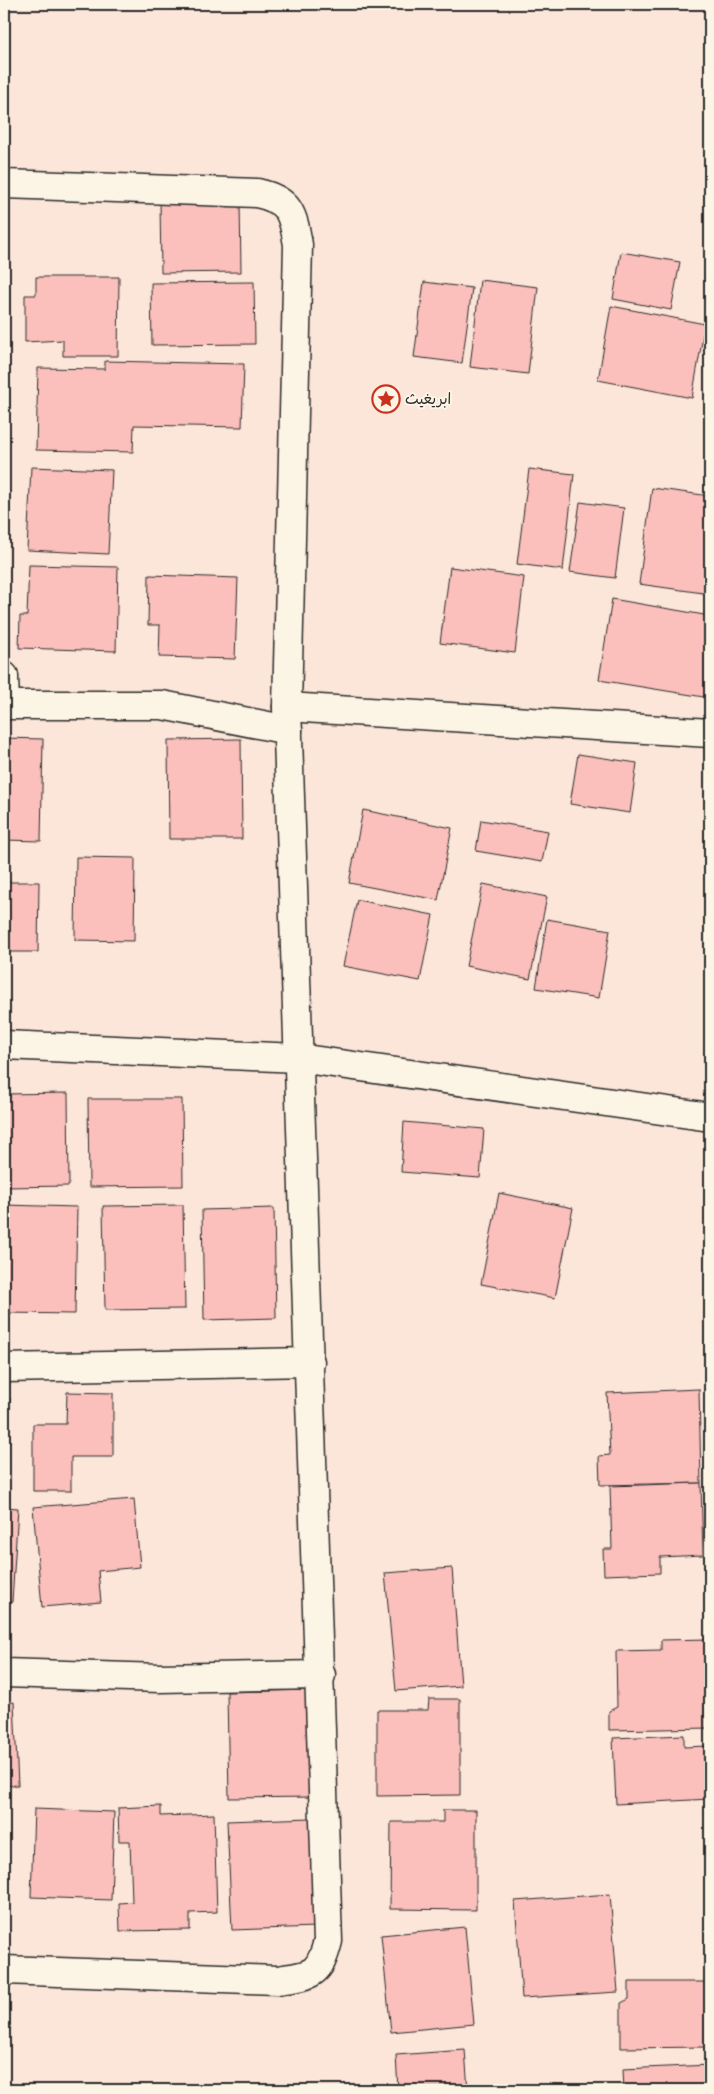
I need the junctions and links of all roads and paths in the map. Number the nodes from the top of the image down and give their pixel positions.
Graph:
1 (4, 184) edge
2 (4, 676) edge
3 (4, 704) edge
4 (287, 718) junction
5 (710, 733) edge
6 (4, 1044) edge
7 (298, 1058) junction
8 (710, 1117) edge
9 (310, 1362) junction
10 (4, 1368) edge
11 (4, 1673) edge
12 (321, 1675) junction
13 (4, 1970) edge

1 - 4 street
2 - 3 street
3 - 4 street
4 - 5 street
4 - 7 street
6 - 7 street
7 - 8 street
7 - 9 street
9 - 10 street
9 - 12 street
11 - 12 street
12 - 13 street

